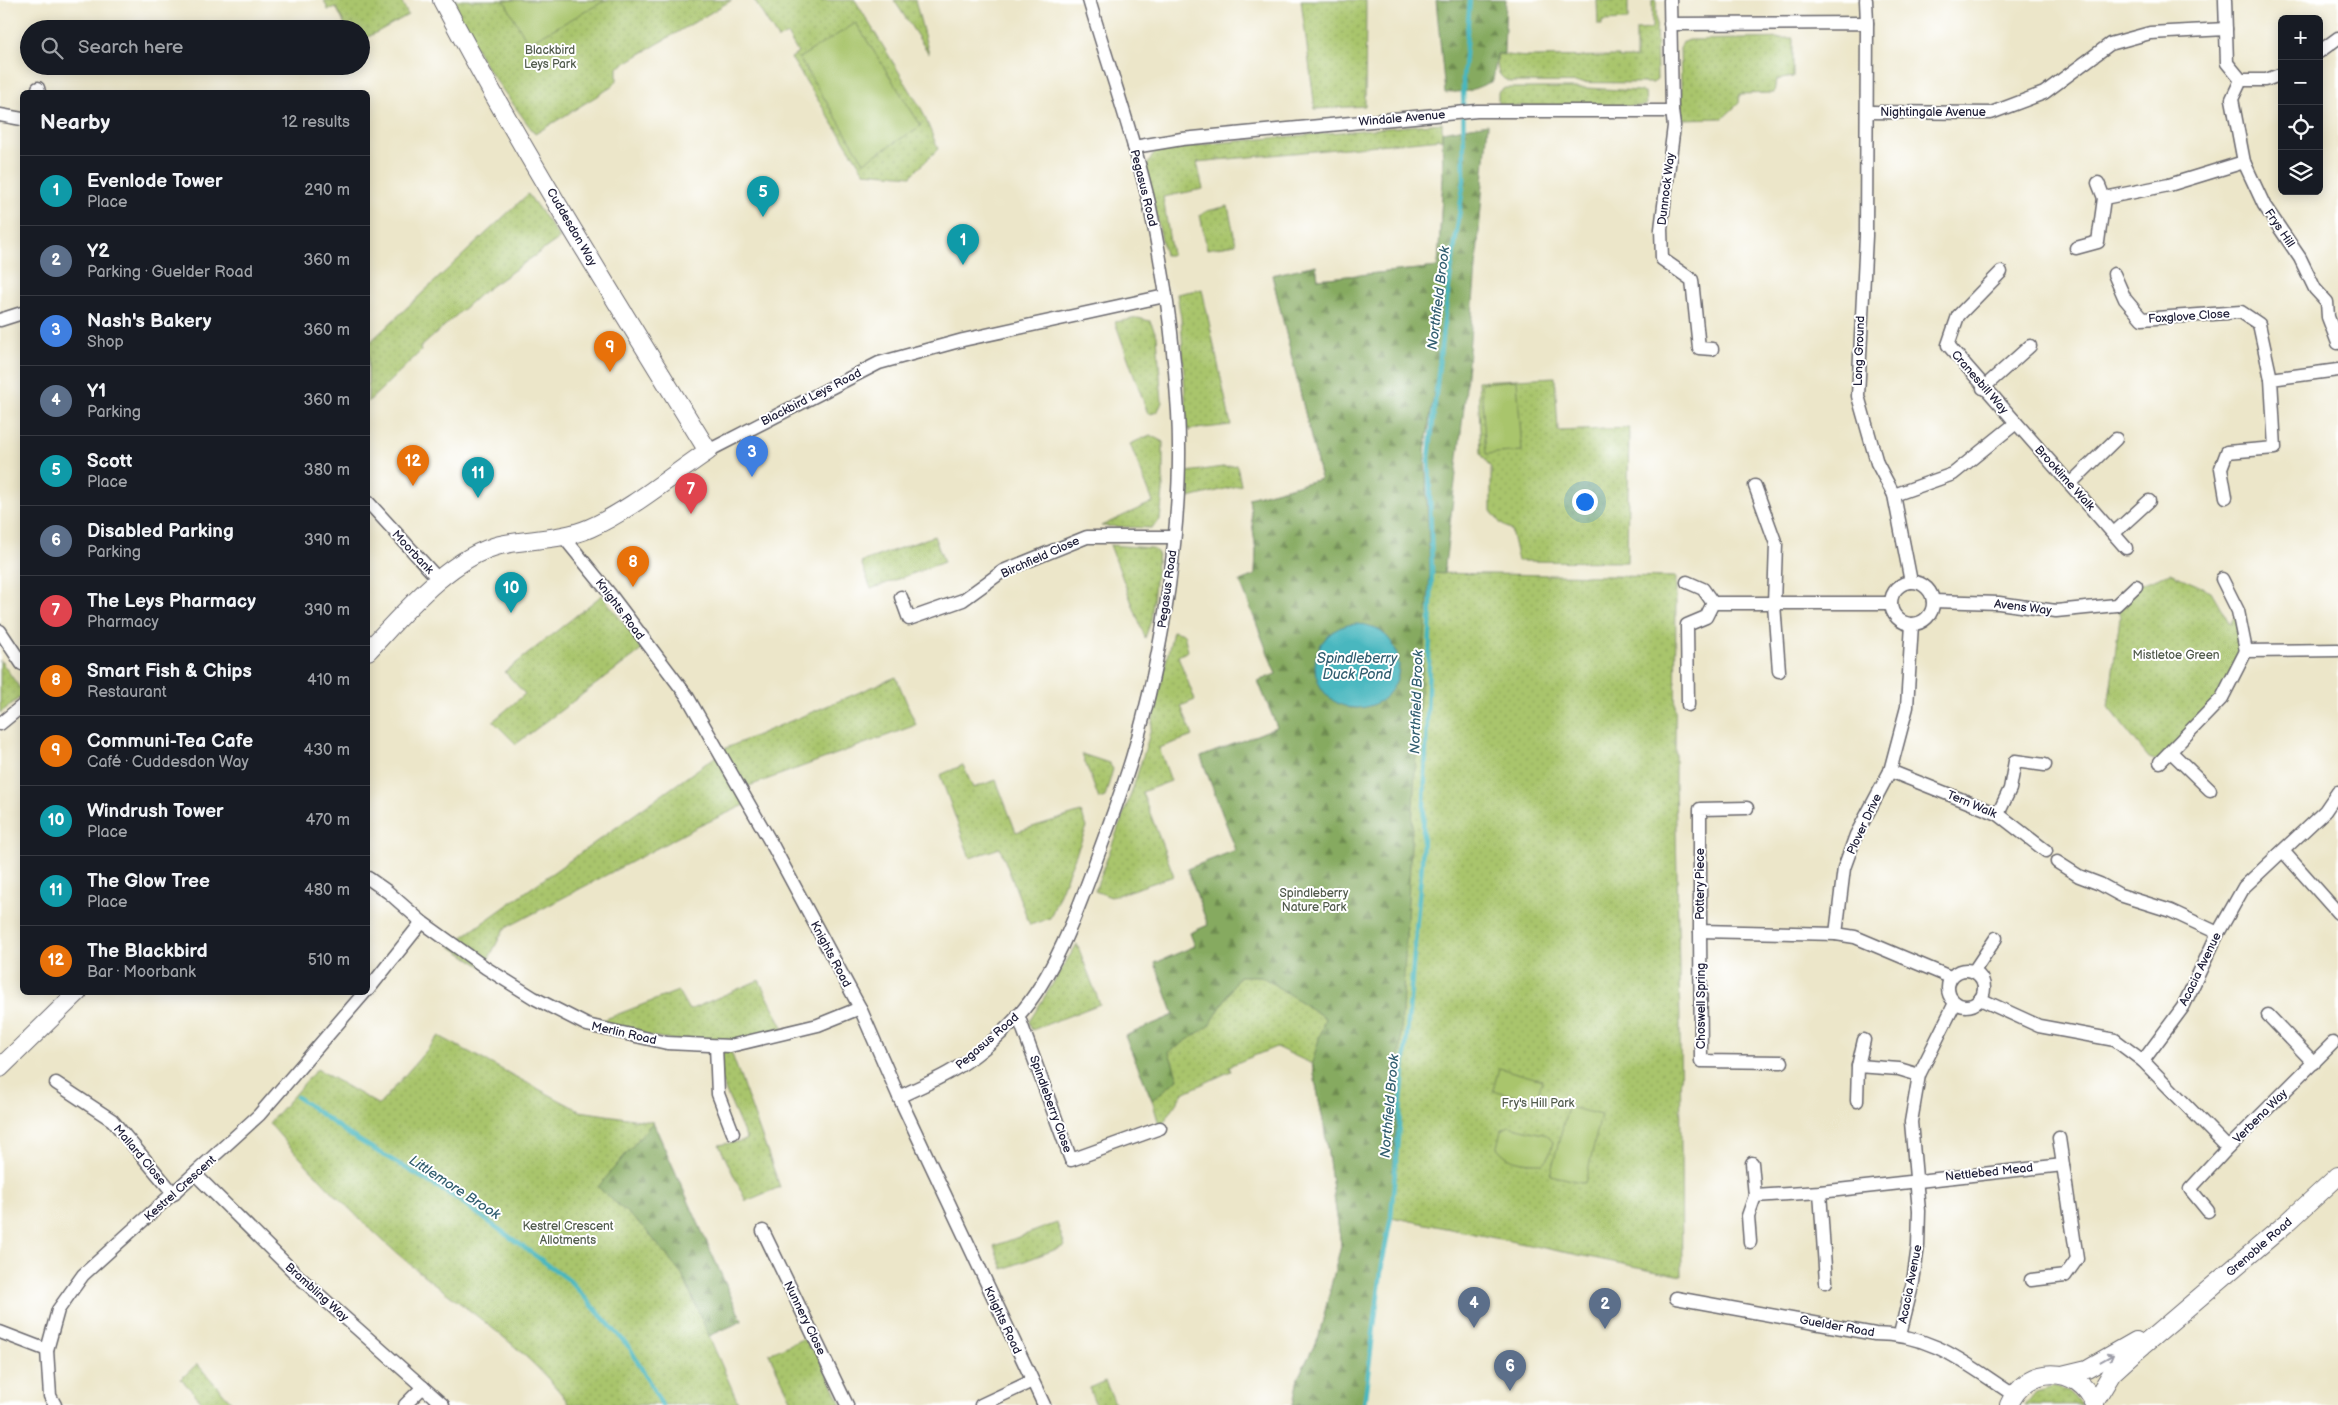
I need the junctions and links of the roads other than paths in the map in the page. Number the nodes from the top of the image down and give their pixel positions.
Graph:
1 (442, 0) edge
2 (1089, 0) edge
3 (1670, 0) edge
4 (1866, 0) edge
5 (2225, 0) edge
6 (1867, 23) junction
7 (1670, 24) junction
8 (2226, 29) junction
9 (2338, 38) edge
10 (2323, 49) edge
11 (2278, 76) edge
12 (2241, 80) junction
13 (1672, 111) junction
14 (1867, 112) junction
15 (0, 115) edge
16 (20, 119) edge
17 (1134, 147) junction
18 (2244, 162) junction
19 (2098, 183) dead end
20 (2104, 198) junction
21 (2076, 248) dead end
22 (2000, 272) dead end
23 (2114, 274) dead end
24 (1165, 296) junction
25 (2333, 301) edge
26 (20, 314) edge
27 (0, 320) edge
28 (2338, 343) edge
29 (2030, 346) dead end
30 (1712, 350) dead end
31 (2338, 370) edge
32 (2271, 379) junction
33 (1984, 388) junction
34 (2016, 423) junction
35 (2116, 439) dead end
36 (708, 451) junction
37 (2070, 484) junction
38 (1755, 486) dead end
39 (1894, 495) junction
40 (2226, 498) dead end
41 (2149, 501) dead end
42 (370, 504) edge
43 (2114, 533) junction
44 (562, 535) junction
45 (1174, 537) junction
46 (2126, 548) dead end
47 (2222, 579) dead end
48 (439, 580) junction
49 (1686, 582) dead end
50 (1911, 582) junction
51 (2136, 586) dead end
52 (901, 597) dead end
53 (1933, 600) junction
54 (1712, 603) junction
55 (1891, 603) junction
56 (1774, 604) junction
57 (1912, 624) junction
58 (0, 631) edge
59 (370, 649) edge
60 (2338, 650) edge
61 (2246, 651) junction
62 (20, 661) edge
63 (1779, 671) dead end
64 (1688, 705) dead end
65 (20, 708) edge
66 (0, 724) edge
67 (2171, 752) junction
68 (2160, 762) dead end
69 (2045, 765) dead end
70 (1890, 771) junction
71 (2210, 790) dead end
72 (2338, 792) edge
73 (1748, 808) dead end
74 (1998, 814) junction
75 (2046, 851) dead end
76 (2283, 851) junction
77 (2057, 862) dead end
78 (370, 879) edge
79 (2338, 913) edge
80 (422, 922) junction
81 (1700, 931) junction
82 (2218, 933) junction
83 (1836, 934) junction
84 (1996, 938) dead end
85 (1974, 971) junction
86 (1950, 978) junction
87 (370, 986) edge
88 (75, 995) edge
89 (363, 995) edge
90 (1980, 999) junction
91 (1955, 1002) junction
92 (860, 1008) junction
93 (2268, 1015) dead end
94 (1018, 1016) junction
95 (1864, 1040) dead end
96 (2333, 1044) dead end
97 (716, 1046) junction
98 (2143, 1061) junction
99 (1782, 1062) dead end
100 (2314, 1063) junction
101 (1858, 1066) junction
102 (0, 1068) edge
103 (1919, 1075) junction
104 (56, 1083) dead end
105 (899, 1096) junction
106 (1857, 1101) dead end
107 (1160, 1128) dead end
108 (734, 1133) dead end
109 (2059, 1138) dead end
110 (2228, 1148) junction
111 (1752, 1163) dead end
112 (2063, 1165) junction
113 (196, 1175) junction
114 (2338, 1176) edge
115 (1916, 1180) junction
116 (1820, 1192) junction
117 (174, 1194) junction
118 (1755, 1196) junction
119 (2208, 1211) dead end
120 (763, 1230) dead end
121 (1750, 1242) dead end
122 (2031, 1280) dead end
123 (1826, 1282) dead end
124 (1676, 1298) dead end
125 (2177, 1316) junction
126 (0, 1332) edge
127 (1900, 1334) junction
128 (47, 1350) junction
129 (2062, 1375) junction
130 (1032, 1381) junction
131 (423, 1387) junction
132 (2012, 1400) edge
133 (2094, 1404) edge
134 (55, 1405) edge
135 (405, 1405) edge
136 (443, 1405) edge
137 (847, 1405) edge
138 (980, 1405) edge
139 (1044, 1405) edge

1 - 36 street, Cuddesdon Way
2 - 17 street, Pegasus Road
3 - 7 street, Dunnock Way
4 - 6 street, Nightingale Avenue
5 - 8 street
6 - 7 street
6 - 14 street, Nightingale Avenue
7 - 13 street, Dunnock Way
8 - 12 street
8 - 14 street, Nightingale Avenue
9 - 10 street
11 - 12 street
12 - 18 street, Frys Hill
13 - 17 street, Windale Avenue
13 - 30 street, Dunnock Way
14 - 39 street, Long Ground
15 - 16 street
17 - 24 street, Pegasus Road
18 - 20 street
18 - 25 street, Frys Hill
19 - 20 street
20 - 21 street
22 - 33 street, Cranesbill Way
23 - 32 street, Foxglove Close
24 - 36 street, Blackbird Leys Road
24 - 45 street, Pegasus Road
25 - 28 street, Frys Hill
26 - 27 street
29 - 33 street
31 - 32 street
32 - 40 street
33 - 34 street, Cranesbill Way
34 - 37 street, Brooklime Walk
34 - 39 street, Cranesbill Way
35 - 37 street
36 - 44 street, Blackbird Leys Road
37 - 43 street, Brooklime Walk
38 - 56 street
39 - 50 street, Long Ground
41 - 43 street
42 - 48 street, Moorbank
43 - 46 street, Brooklime Walk
44 - 48 street, Blackbird Leys Road
44 - 92 street, Knights Road
45 - 52 street, Birchfield Close
45 - 94 street, Pegasus Road
47 - 61 street
48 - 59 street, Blackbird Leys Road
49 - 54 street
50 - 53 street
50 - 55 street
51 - 53 street, Avens Way
53 - 57 street
54 - 56 street
54 - 64 street
55 - 56 street
55 - 57 street
56 - 63 street
57 - 70 street, Plover Drive
58 - 62 street
60 - 61 street
61 - 67 street
65 - 66 street
67 - 68 street
67 - 71 street
69 - 74 street
70 - 74 street, Tern Walk
70 - 83 street, Plover Drive
72 - 76 street, Acacia Avenue
73 - 81 street, Pottery Piece
74 - 75 street, Tern Walk
76 - 79 street
76 - 82 street, Acacia Avenue
77 - 82 street
78 - 80 street, Merlin Road
80 - 87 street, Kestrel Crescent
80 - 97 street, Merlin Road
81 - 83 street, Pottery Piece
81 - 99 street, Choswell Spring
82 - 98 street, Acacia Avenue
83 - 86 street
84 - 85 street
85 - 86 street
85 - 90 street
86 - 91 street
88 - 102 street
89 - 113 street, Kestrel Crescent
90 - 91 street
90 - 98 street
91 - 103 street, Acacia Avenue
92 - 97 street, Merlin Road
92 - 105 street, Knights Road
93 - 100 street
94 - 105 street, Pegasus Road
94 - 107 street, Spindleberry Close
95 - 101 street
96 - 100 street, Verbena Way
97 - 108 street
98 - 110 street, Verbena Way
100 - 110 street, Verbena Way
101 - 103 street
101 - 106 street
103 - 115 street, Acacia Avenue
104 - 117 street, Mallard Close
105 - 130 street, Knights Road
109 - 112 street
110 - 119 street
111 - 118 street
112 - 115 street, Nettlebed Mead
112 - 122 street
113 - 117 street, Kestrel Crescent
113 - 131 street, Brambling Way
114 - 125 street, Grenoble Road
115 - 116 street, Nettlebed Mead
115 - 127 street, Acacia Avenue
116 - 118 street, Nettlebed Mead
116 - 123 street
117 - 128 street, Kestrel Crescent
118 - 121 street
120 - 137 street, Nunnery Close
124 - 127 street, Guelder Road
129 -> 125 street, Grenoble Road
125 - 133 street, Grenoble Road
126 - 128 street
127 - 132 street, Guelder Road
128 - 134 street, Kestrel Crescent
129 - 132 street, Grenoble Road
129 - 133 street
130 - 138 street
130 - 139 street, Knights Road
131 - 135 street
131 - 136 street, Brambling Way

